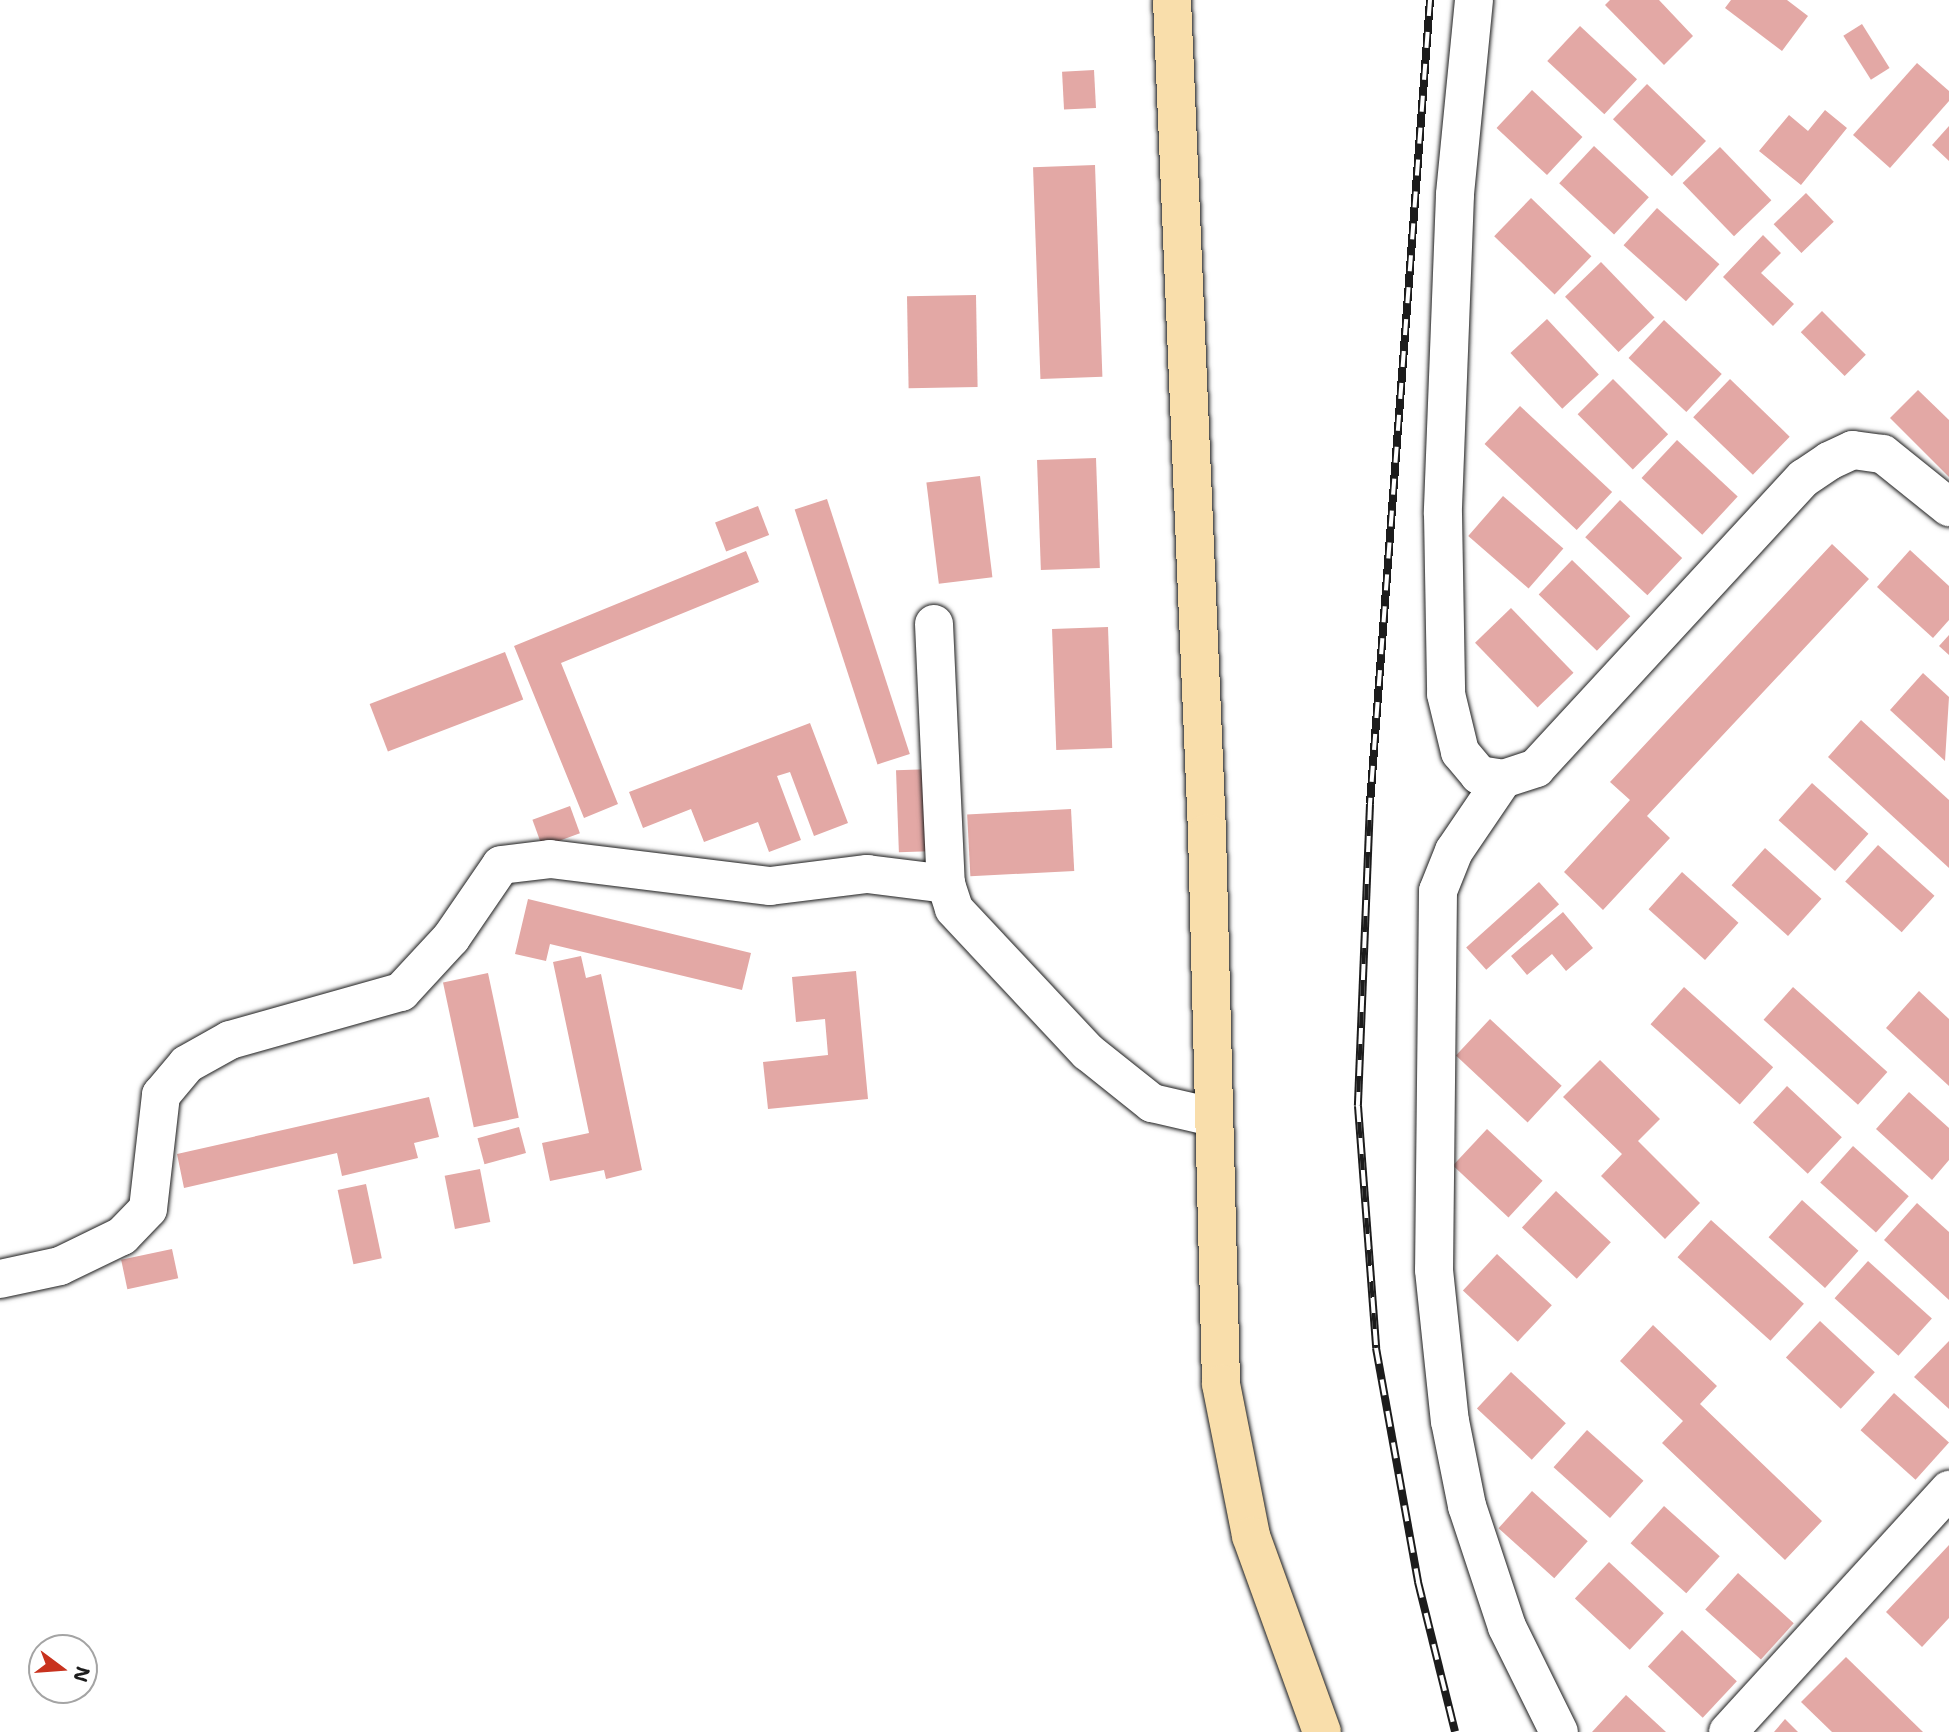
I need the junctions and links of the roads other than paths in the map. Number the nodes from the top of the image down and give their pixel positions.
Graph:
1 (1172, 0) edge
2 (1474, 0) edge
3 (1949, 507) edge
4 (934, 624) dead end
5 (1503, 779) junction
6 (946, 884) junction
7 (1212, 1117) junction
8 (0, 1279) edge
9 (1949, 1490) edge
10 (1322, 1732) edge
11 (1559, 1732) edge
12 (1728, 1732) edge

1 - 7 main road
2 - 5 street
3 - 5 street
4 - 6 street
5 - 11 street
6 - 7 street
6 - 8 street
7 - 10 main road
9 - 12 street

